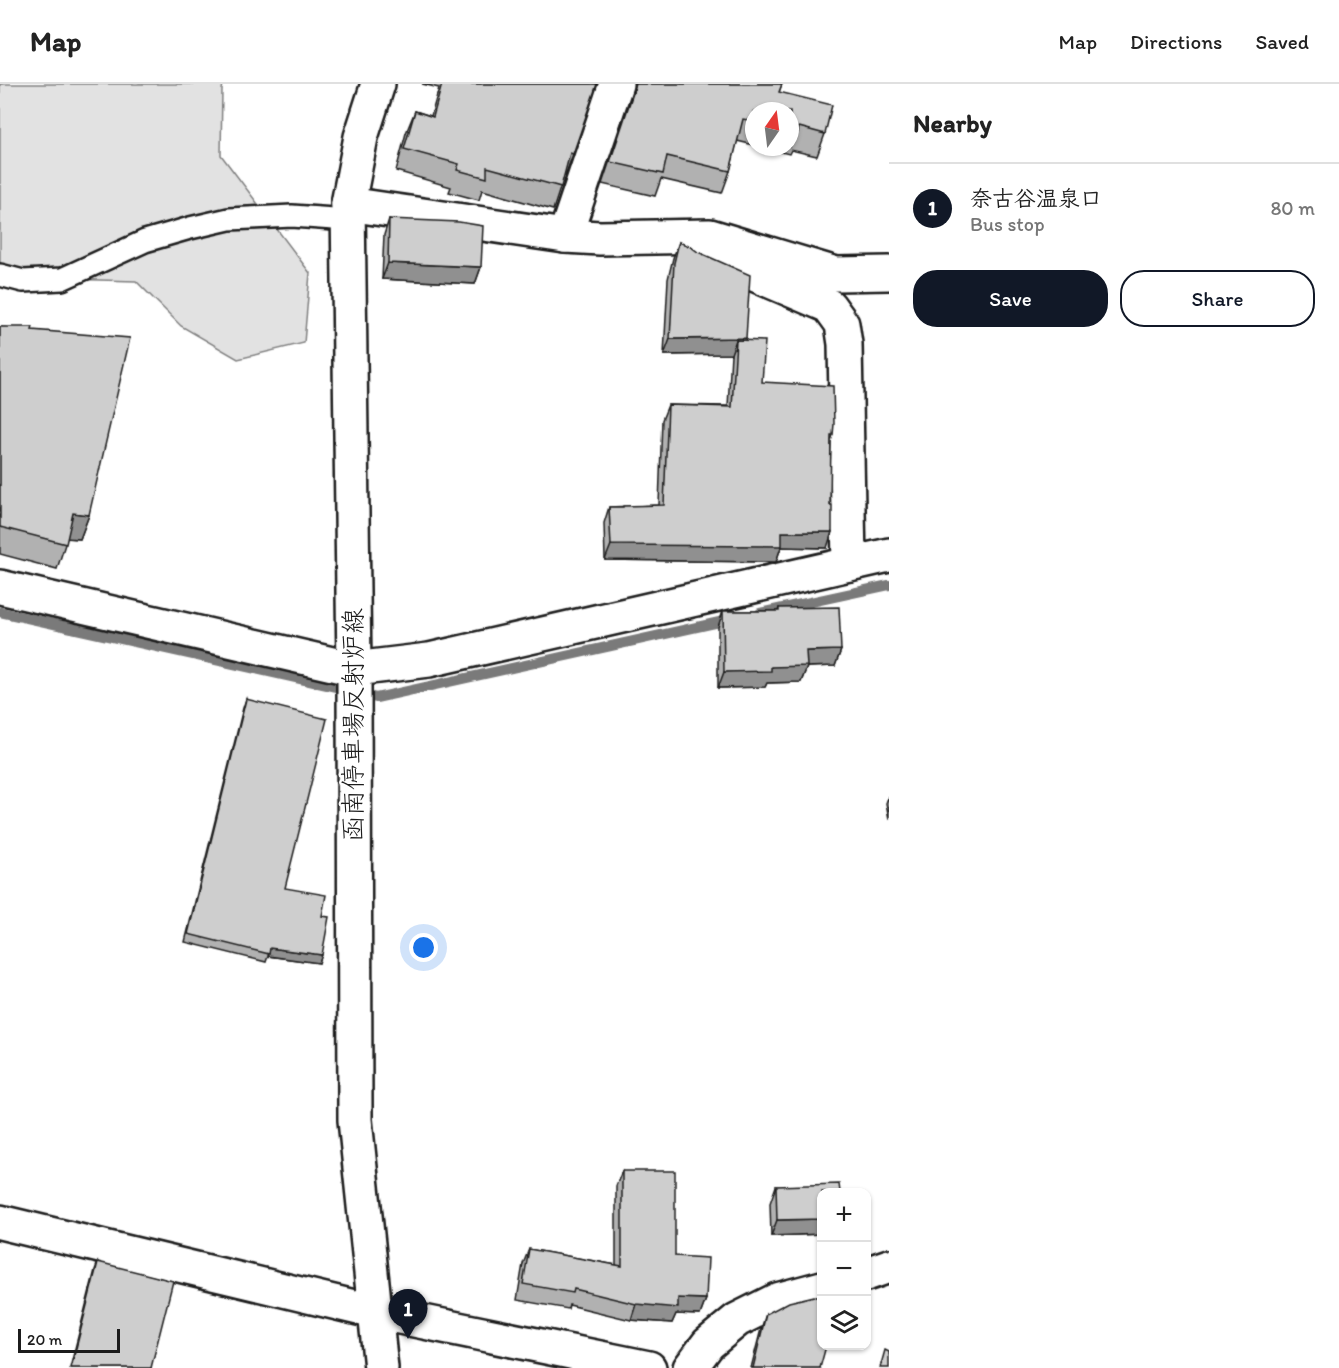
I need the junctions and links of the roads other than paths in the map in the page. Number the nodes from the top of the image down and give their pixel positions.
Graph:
1 (378, 84) edge
2 (616, 84) edge
3 (348, 212) junction
4 (565, 236) junction
5 (673, 237) junction
6 (889, 273) edge
7 (0, 275) edge
8 (889, 555) edge
9 (849, 564) junction
10 (0, 587) edge
11 (354, 683) junction
12 (0, 1222) edge
13 (889, 1266) edge
14 (871, 1273) edge
15 (817, 1289) edge
16 (375, 1312) junction
17 (381, 1368) edge
18 (649, 1368) edge
19 (690, 1368) edge

1 - 3 street, 函南停車場反射炉線
2 - 4 street
3 - 4 street
3 - 7 lane
3 - 11 street, 函南停車場反射炉線
4 - 5 street
5 - 6 street
5 - 9 street
8 - 9 street
9 - 11 street
10 - 11 street
11 - 16 street, 函南停車場反射炉線
12 - 16 street
13 - 14 street
15 - 19 street
16 - 17 street, 函南停車場反射炉線
16 - 18 street

